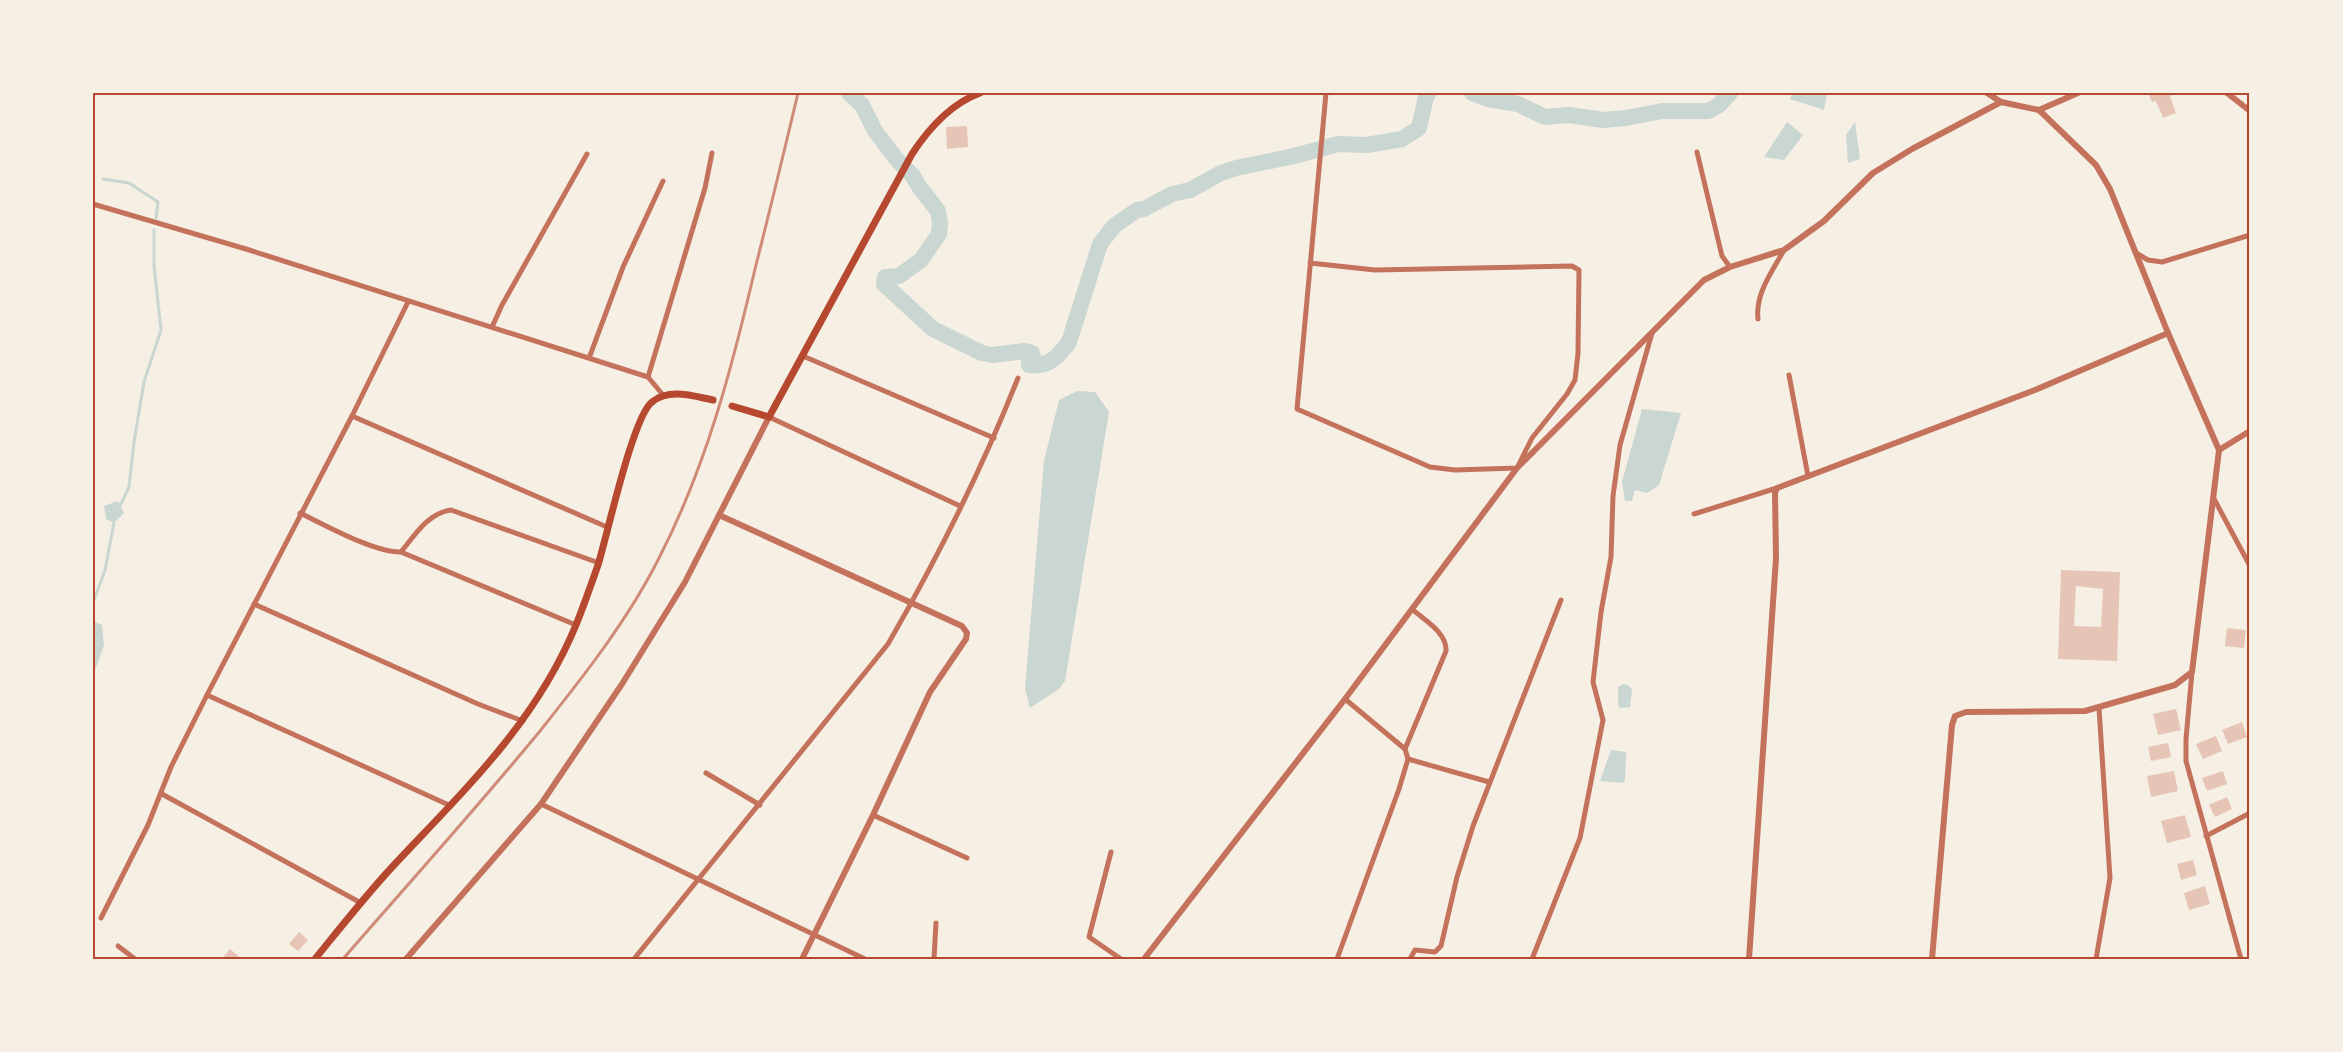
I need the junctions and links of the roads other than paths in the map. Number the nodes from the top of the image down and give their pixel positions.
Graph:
1 (980, 93) edge
2 (1326, 93) edge
3 (1987, 93) edge
4 (2078, 93) edge
5 (2227, 93) edge
6 (2001, 102) junction
7 (2038, 110) junction
8 (2250, 111) edge
9 (1697, 152) dead end
10 (712, 153) dead end
11 (587, 154) dead end
12 (663, 181) dead end
13 (93, 204) edge
14 (2250, 235) edge
15 (1784, 250) junction
16 (2136, 253) junction
17 (1310, 263) junction
18 (1730, 267) junction
19 (408, 302) junction
20 (1758, 319) dead end
21 (492, 327) junction
22 (1652, 333) junction
23 (2168, 333) junction
24 (803, 356) junction
25 (589, 358) junction
26 (1789, 375) dead end
27 (648, 377) junction
28 (1018, 378) dead end
29 (663, 396) junction
30 (713, 400) dead end
31 (732, 405) dead end
32 (352, 416) junction
33 (769, 417) junction
34 (2250, 431) edge
35 (994, 438) junction
36 (2219, 450) junction
37 (1517, 468) junction
38 (1808, 476) junction
39 (1777, 488) junction
40 (2213, 497) junction
41 (960, 506) junction
42 (300, 513) junction
43 (1694, 514) dead end
44 (719, 516) junction
45 (607, 527) junction
46 (401, 552) junction
47 (598, 563) junction
48 (2250, 566) edge
49 (1561, 600) dead end
50 (254, 604) junction
51 (911, 604) junction
52 (1412, 609) junction
53 (576, 625) junction
54 (2192, 672) junction
55 (207, 694) junction
56 (1345, 699) junction
57 (2099, 708) junction
58 (523, 721) junction
59 (1405, 749) junction
60 (1408, 759) junction
61 (706, 774) dead end
62 (1489, 782) junction
63 (162, 794) junction
64 (540, 804) junction
65 (760, 805) junction
66 (451, 806) junction
67 (2250, 813) edge
68 (873, 815) junction
69 (2206, 836) junction
70 (1111, 852) dead end
71 (967, 858) dead end
72 (700, 879) junction
73 (361, 903) junction
74 (101, 918) dead end
75 (936, 924) dead end
76 (814, 934) junction
77 (118, 946) dead end
78 (135, 959) edge
79 (315, 959) edge
80 (406, 959) edge
81 (634, 959) edge
82 (802, 959) edge
83 (865, 959) edge
84 (934, 959) edge
85 (1121, 959) edge
86 (1144, 959) edge
87 (1337, 959) edge
88 (1410, 959) edge
89 (1532, 959) edge
90 (1749, 959) edge
91 (1932, 959) edge
92 (2096, 959) edge
93 (2241, 959) edge

1 - 24 main road
2 - 17 street
3 - 6 street
4 - 7 street
5 - 8 street
6 - 7 street
6 - 15 street
7 - 16 street
9 - 18 street
10 - 27 street
11 - 21 street
12 - 25 street
13 - 19 street
14 - 16 street
15 - 18 street
15 - 20 street
16 - 23 street
17 - 37 street
17 - 37 street
18 - 22 street
19 - 21 street
19 - 32 street
21 - 25 street
22 - 37 street
22 - 89 street
23 - 36 street
23 - 38 street
24 - 33 main road
24 - 35 street
25 - 27 street
26 - 38 street
27 - 29 street
28 - 35 street
29 - 30 main road
29 - 45 main road
31 - 33 main road
32 - 42 street
32 - 45 street
33 - 41 street
33 - 44 street
34 - 36 street
35 - 41 street
36 - 40 street
37 - 52 street
38 - 39 street
39 - 43 street
39 - 90 street
40 - 48 street
40 - 54 street
41 - 51 street
42 - 46 street
42 - 50 street
44 - 51 street
44 - 64 street
45 - 47 main road
46 - 47 street
46 - 53 street
47 - 53 main road
49 - 62 street
50 - 55 street
50 - 58 street
51 - 65 street
51 - 68 street
52 - 56 street
52 - 59 street
53 - 58 main road
54 - 57 street
54 - 69 street
55 - 63 street
55 - 66 street
56 - 59 street
56 - 86 street
57 - 91 street
57 - 92 street
58 - 66 main road
59 - 60 street
60 - 62 street
60 - 87 street
61 - 65 street
62 - 88 street
63 - 73 street
63 - 74 street
64 - 72 street
64 - 80 street
65 - 72 street
66 - 73 main road
67 - 69 street
68 - 71 street
68 - 76 street
69 - 93 street
70 - 85 street
72 - 76 street
72 - 81 street
73 - 79 main road
75 - 84 street
76 - 82 street
76 - 83 street
77 - 78 street

